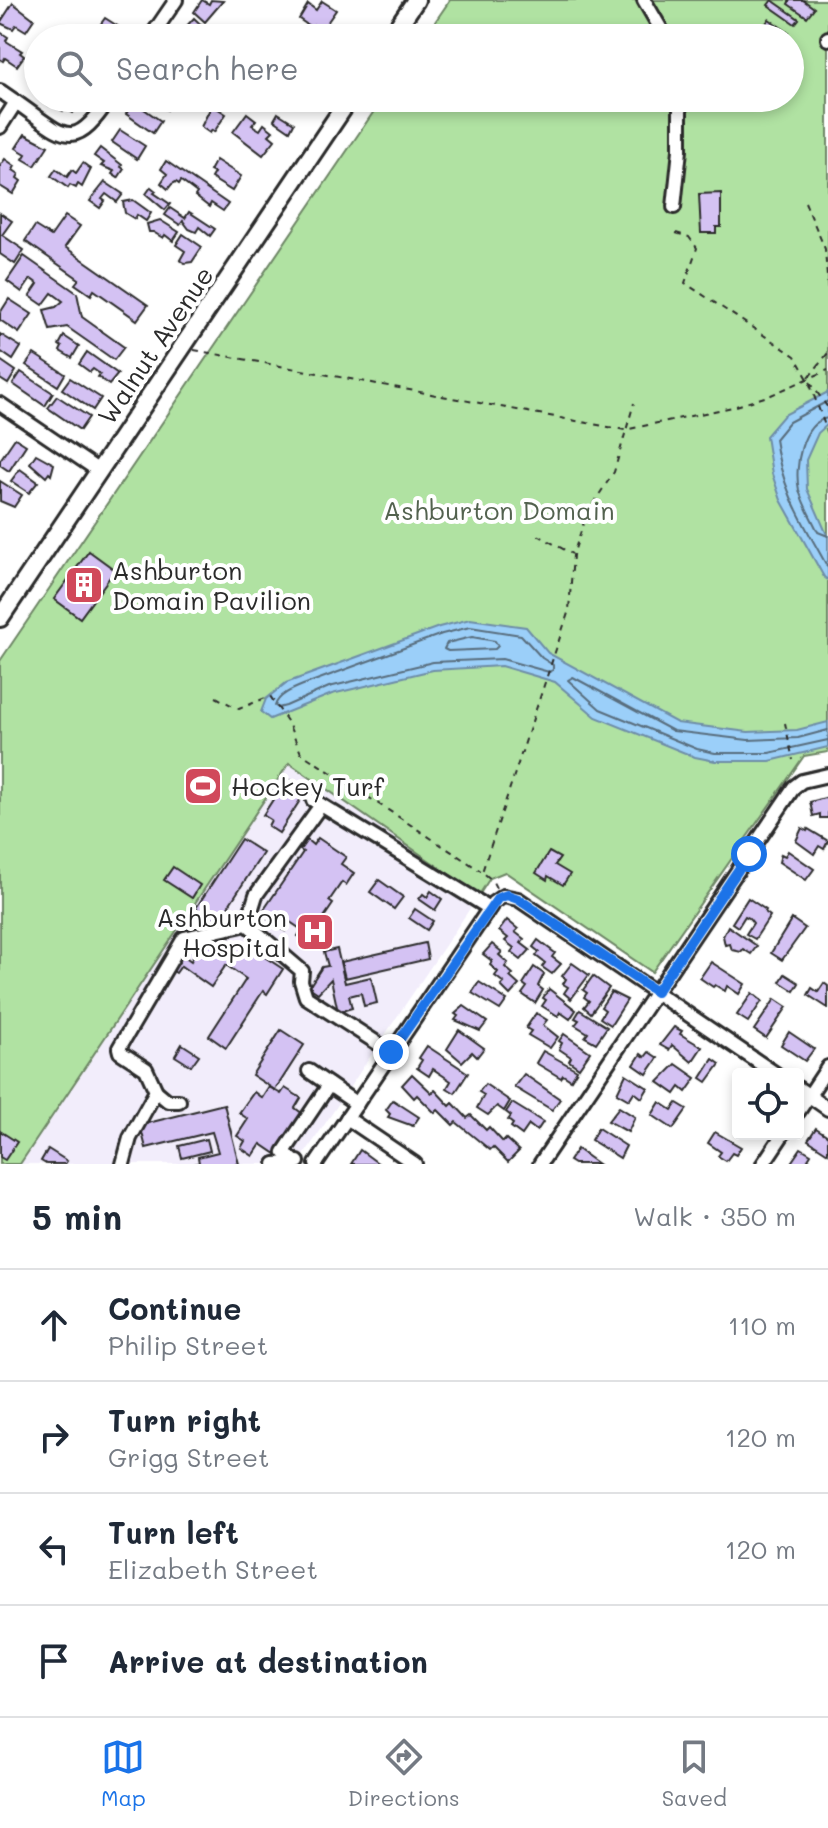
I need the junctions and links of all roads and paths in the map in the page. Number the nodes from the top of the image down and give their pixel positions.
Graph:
1 (176, 0) edge
2 (416, 0) edge
3 (644, 0) edge
4 (160, 24) edge
5 (400, 24) edge
6 (658, 24) edge
7 (0, 91) edge
8 (16, 102) junction
9 (24, 108) edge
10 (30, 112) edge
11 (100, 112) edge
12 (341, 112) edge
13 (680, 112) edge
14 (0, 127) edge
15 (805, 202) dead end
16 (674, 207) dead end
17 (676, 233) dead end
18 (828, 292) edge
19 (182, 348) junction
20 (828, 353) edge
21 (828, 370) edge
22 (808, 379) junction
23 (634, 403) dead end
24 (0, 404) edge
25 (828, 408) edge
26 (625, 430) junction
27 (828, 434) edge
28 (99, 471) junction
29 (538, 535) dead end
30 (573, 555) junction
31 (0, 618) edge
32 (216, 697) dead end
33 (785, 723) dead end
34 (793, 760) dead end
35 (828, 775) edge
36 (482, 872) junction
37 (492, 880) dead end
38 (489, 908) junction
39 (247, 924) junction
40 (656, 992) junction
41 (391, 1052) junction
42 (828, 1067) edge
43 (767, 1068) edge
44 (309, 1071) dead end
45 (329, 1085) junction
46 (156, 1091) junction
47 (804, 1091) edge
48 (804, 1093) edge
49 (179, 1101) dead end
50 (357, 1104) junction
51 (828, 1109) edge
52 (347, 1118) junction
53 (779, 1140) edge
54 (298, 1162) edge
55 (123, 1164) edge
56 (275, 1164) edge
57 (316, 1164) edge
58 (415, 1164) edge
59 (540, 1164) edge
60 (763, 1164) edge

1 - 4 street
2 - 5 main road
3 - 6 street
7 - 8 street
8 - 9 street
8 - 14 street
10 - 11 street
12 - 19 main road, Walnut Avenue
13 - 16 street
15 - 18 path
17 - 22 path
19 - 26 path
19 - 28 main road, Walnut Avenue
20 - 22 path
21 - 22 path
22 - 25 path
22 - 26 path
22 - 27 path
23 - 26 path
24 - 28 street
26 - 30 path
28 - 31 main road, Walnut Avenue
29 - 30 path
30 - 36 path
32 - 36 path
33 - 34 path
35 - 40 street
36 - 37 path
38 - 39 street
38 - 40 street
38 - 41 street
39 - 41 street
39 - 46 street
40 - 43 street
40 - 59 street
41 - 50 street
42 - 47 street
44 - 45 street
45 - 50 street
45 - 54 street
46 - 49 street
46 - 55 street
48 - 51 street
50 - 52 street
52 - 57 street
52 - 58 street
53 - 60 street
54 - 56 street

